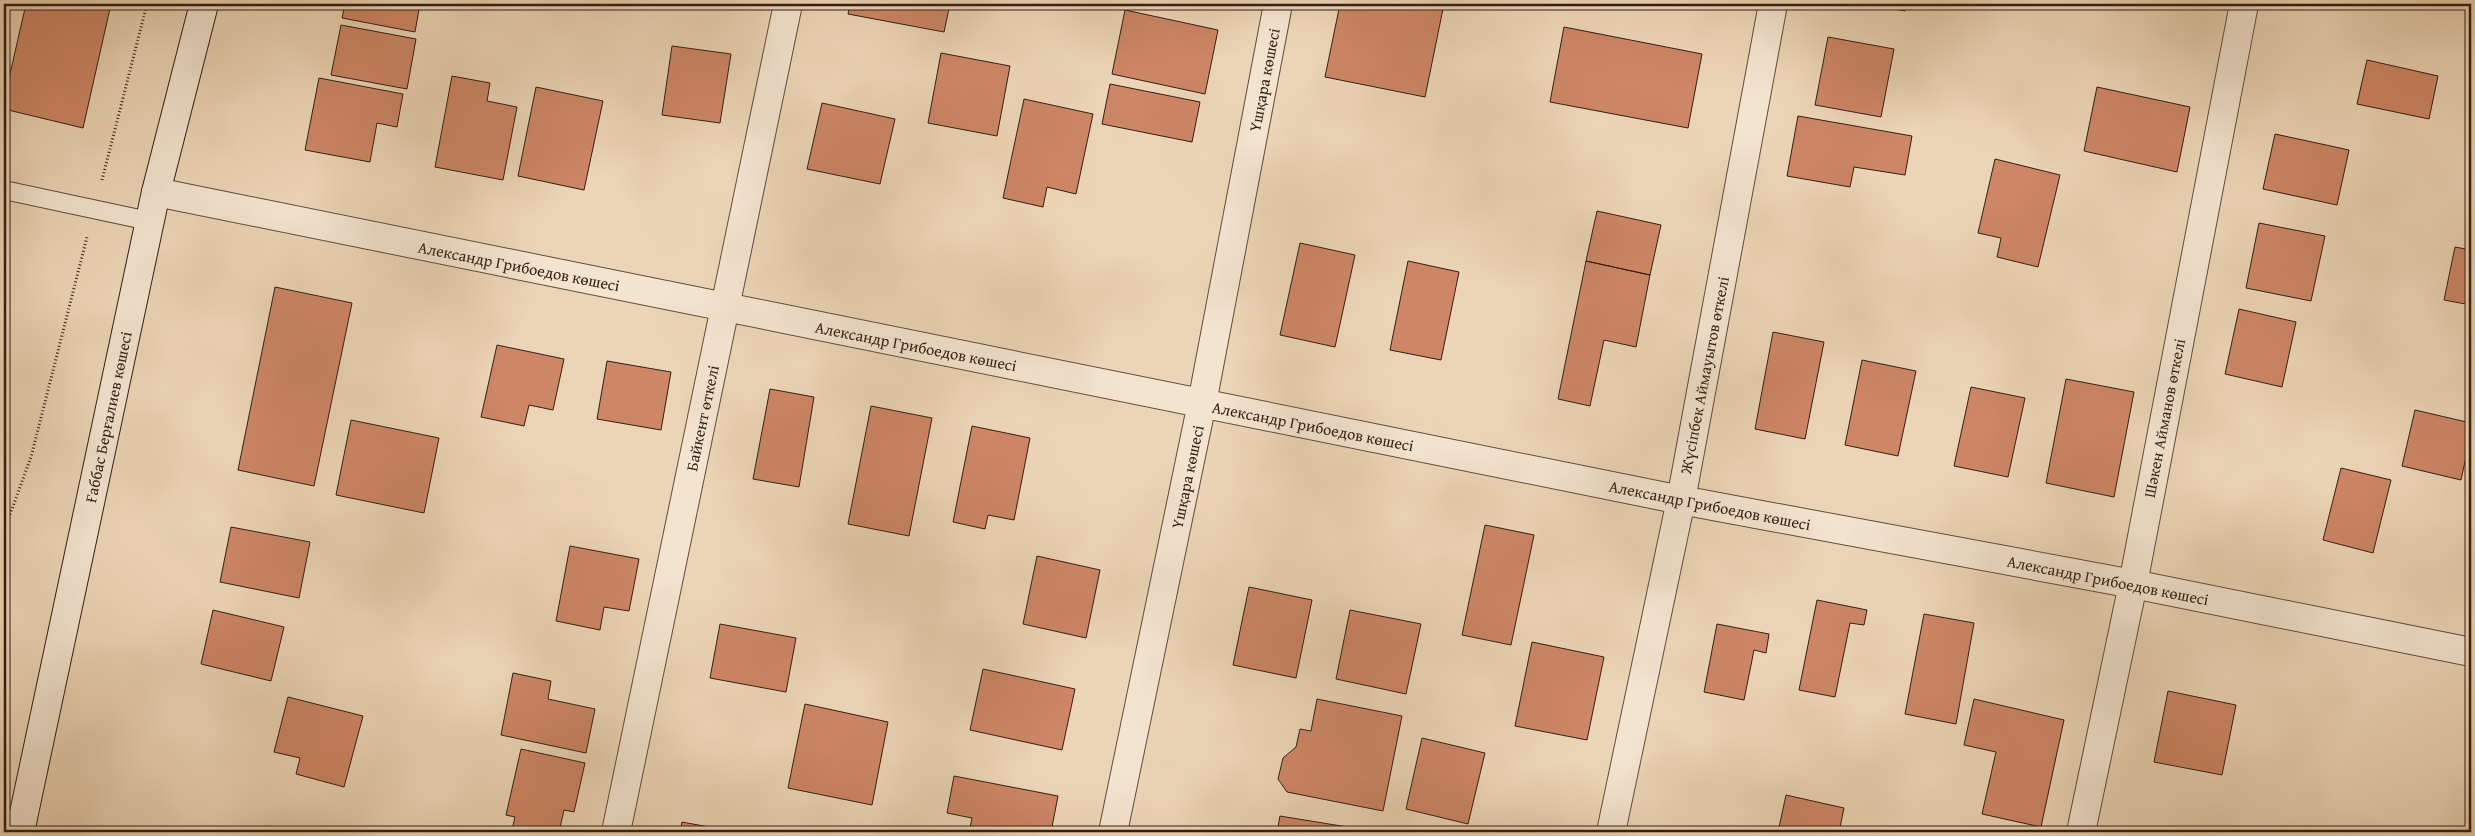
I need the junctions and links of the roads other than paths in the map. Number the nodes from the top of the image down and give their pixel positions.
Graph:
1 (204, 4) edge
2 (788, 4) edge
3 (1278, 4) edge
4 (1773, 4) edge
5 (2244, 4) edge
6 (4, 190) edge
7 (156, 192) junction
8 (149, 221) junction
9 (726, 308) junction
10 (1202, 403) junction
11 (1681, 500) junction
12 (2133, 584) junction
13 (2471, 652) edge
14 (20, 832) edge
15 (616, 832) edge
16 (1113, 832) edge
17 (1611, 832) edge
18 (2081, 832) edge

1 - 7 street, Ғаббас Берғалиев көшесі
2 - 9 street, Байкент өткелі
3 - 10 street, Үшқара көшесі
4 - 11 street, Жүсіпбек Аймауытов өткелі
5 - 12 street, Шәкен Айманов өткелі
6 - 8 lane
7 - 8 street, Ғаббас Берғалиев көшесі
7 - 9 street, Александр Грибоедов көшесі
8 - 14 street, Ғаббас Берғалиев көшесі
9 - 10 street, Александр Грибоедов көшесі
9 - 15 street, Байкент өткелі
10 - 11 street, Александр Грибоедов көшесі
10 - 16 street, Үшқара көшесі
11 - 12 street, Александр Грибоедов көшесі
11 - 17 street, Жүсіпбек Аймауытов өткелі
12 - 13 street, Александр Грибоедов көшесі
12 - 18 street, Шәкен Айманов өткелі

